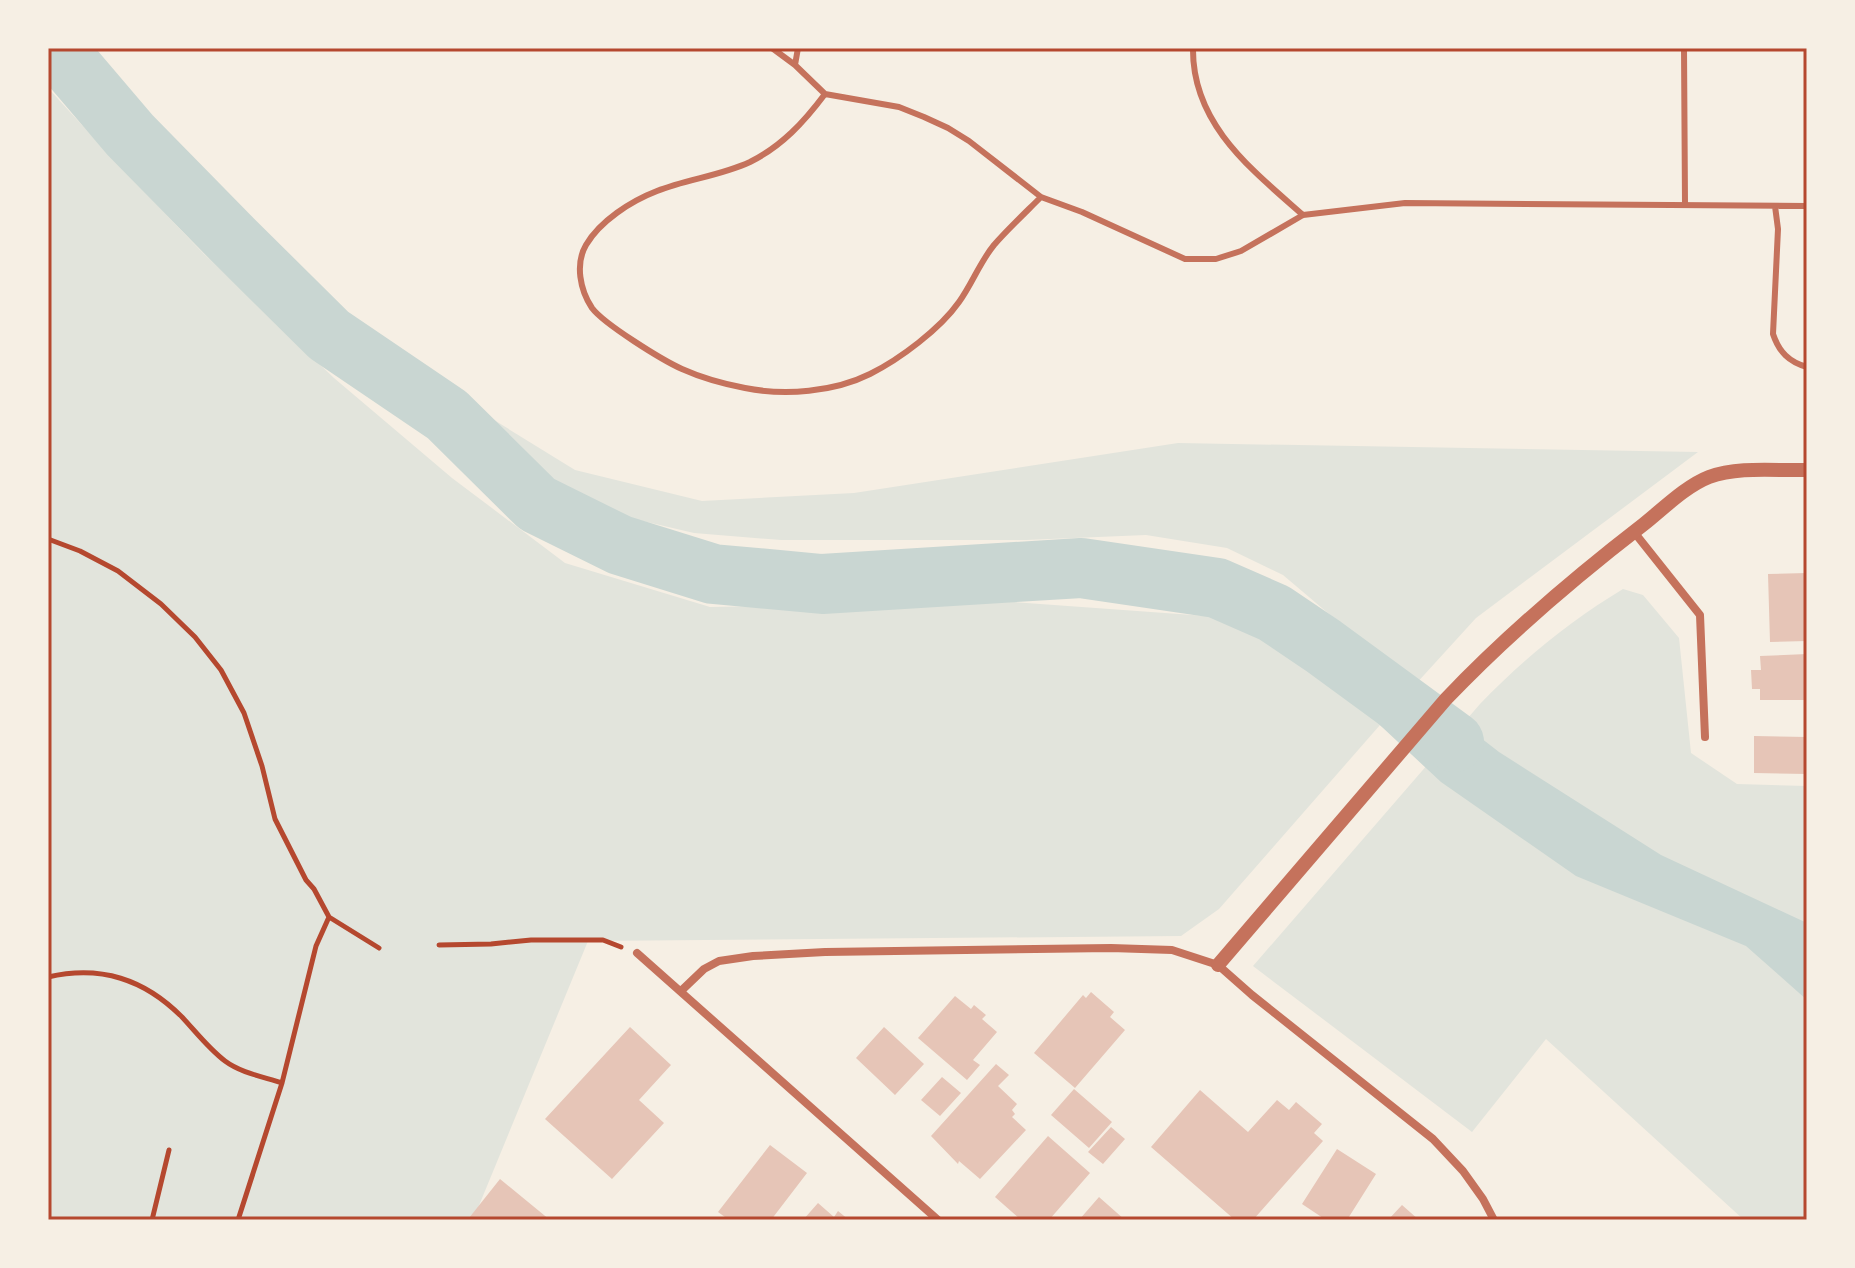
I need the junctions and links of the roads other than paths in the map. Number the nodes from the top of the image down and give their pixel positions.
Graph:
1 (772, 48) edge
2 (798, 48) edge
3 (1193, 48) edge
4 (1684, 48) edge
5 (795, 65) junction
6 (825, 94) junction
7 (1041, 197) junction
8 (1685, 204) junction
9 (1775, 206) junction
10 (1807, 206) edge
11 (1303, 215) junction
12 (1807, 367) edge
13 (1807, 470) edge
14 (1634, 532) junction
15 (1705, 737) dead end
16 (637, 953) road end
17 (1218, 965) junction
18 (681, 991) junction
19 (938, 1220) edge
20 (1494, 1220) edge

1 - 5 lane
2 - 5 lane
3 - 11 lane
4 - 8 lane
5 - 6 lane
6 - 7 lane
6 - 7 lane
7 - 11 lane
8 - 9 lane
8 - 11 lane
9 - 10 lane
9 - 12 lane
13 - 14 street
14 - 15 street
14 - 17 street
16 - 18 street
17 - 18 street
17 - 20 street
18 - 19 street

